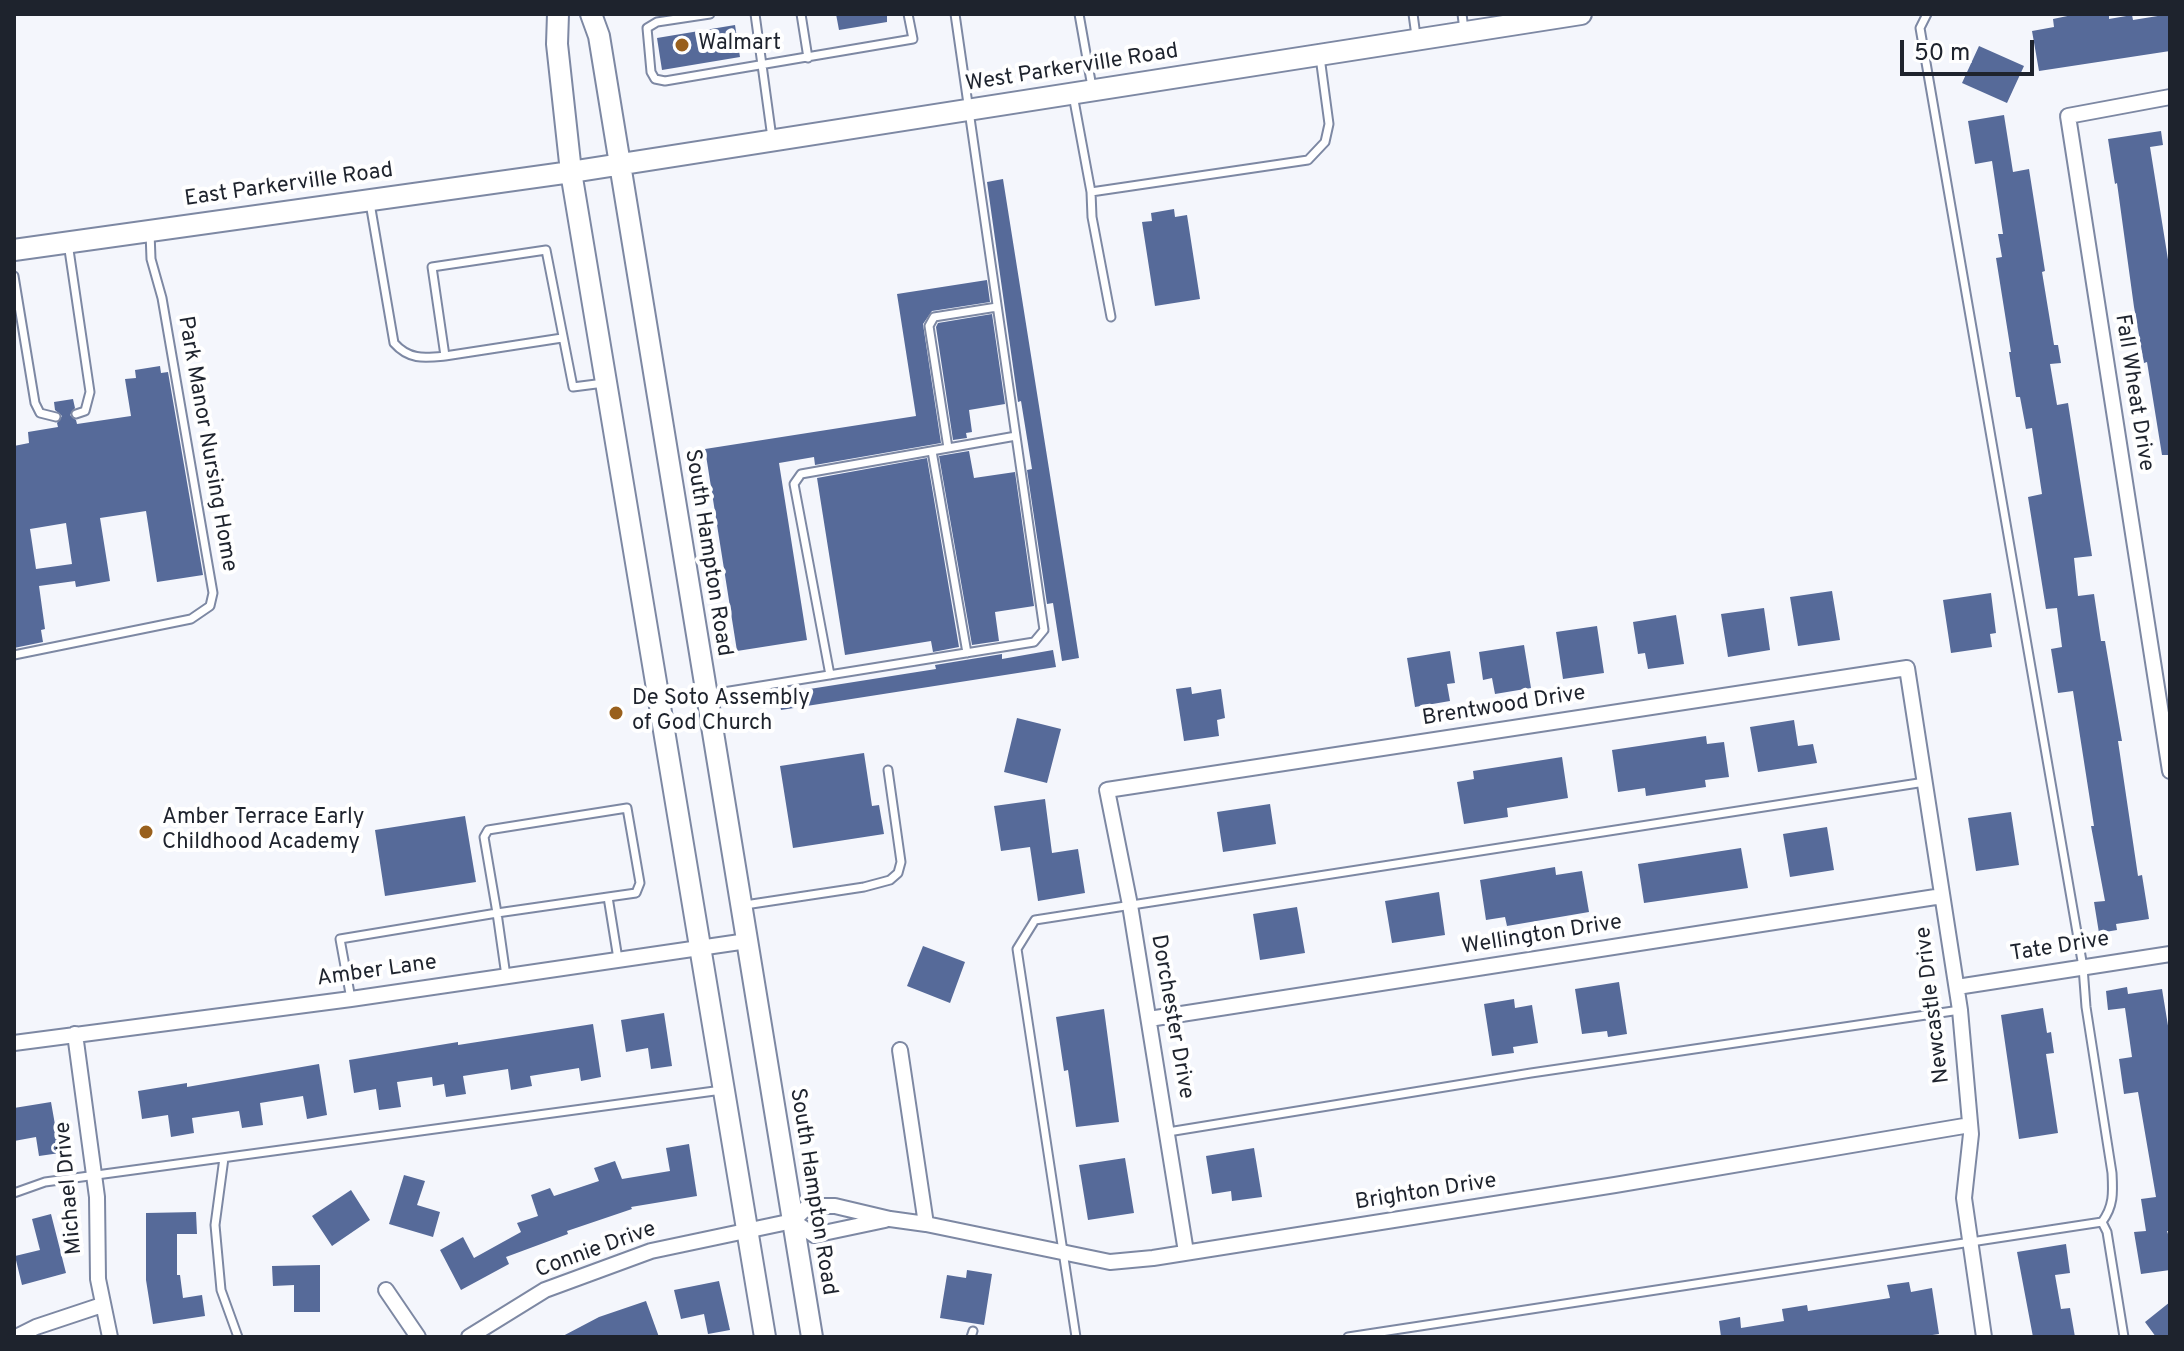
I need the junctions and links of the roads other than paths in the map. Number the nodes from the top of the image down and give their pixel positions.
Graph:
1 (558, 14) edge
2 (591, 14) edge
3 (710, 14) edge
4 (755, 14) edge
5 (801, 14) edge
6 (908, 14) edge
7 (955, 14) edge
8 (1079, 14) edge
9 (1413, 14) edge
10 (1581, 14) edge
11 (1927, 14) edge
12 (1464, 23) edge
13 (1416, 39) junction
14 (1319, 55) junction
15 (808, 58) junction
16 (762, 66) junction
17 (1083, 92) junction
18 (2170, 97) edge
19 (969, 109) junction
20 (772, 140) junction
21 (619, 164) junction
22 (571, 172) junction
23 (1091, 192) junction
24 (370, 199) junction
25 (150, 230) junction
26 (68, 241) junction
27 (14, 250) edge
28 (14, 276) edge
29 (997, 307) junction
30 (1111, 317) dead end
31 (562, 338) junction
32 (445, 356) junction
33 (606, 382) junction
34 (76, 414) dead end
35 (56, 417) dead end
36 (1016, 436) junction
37 (948, 448) junction
38 (932, 451) junction
39 (967, 653) junction
40 (14, 655) edge
41 (1907, 668) joint
42 (830, 675) junction
43 (706, 695) junction
44 (888, 770) dead end
45 (2170, 771) edge
46 (1925, 782) junction
47 (1107, 790) joint
48 (1942, 896) junction
49 (608, 897) junction
50 (741, 905) junction
51 (1130, 905) junction
52 (497, 913) junction
53 (747, 941) junction
54 (700, 947) junction
55 (2170, 954) edge
56 (618, 959) junction
57 (2083, 967) junction
58 (506, 976) junction
59 (1957, 987) junction
60 (351, 999) junction
61 (1960, 1010) junction
62 (1149, 1019) junction
63 (75, 1034) junction
64 (14, 1043) edge
65 (900, 1050) dead end
66 (724, 1090) junction
67 (1970, 1125) junction
68 (1168, 1132) junction
69 (224, 1158) junction
70 (94, 1176) junction
71 (14, 1193) edge
72 (890, 1219) junction
73 (793, 1221) junction
74 (2102, 1222) junction
75 (926, 1224) junction
76 (747, 1229) junction
77 (1968, 1241) junction
78 (1064, 1252) junction
79 (1186, 1252) junction
80 (386, 1290) dead end
81 (102, 1305) junction
82 (16, 1337) edge
83 (110, 1337) edge
84 (238, 1337) edge
85 (418, 1337) edge
86 (469, 1337) edge
87 (765, 1337) edge
88 (812, 1337) edge
89 (1076, 1337) edge
90 (1348, 1337) edge
91 (1984, 1337) edge
92 (2124, 1337) edge

1 - 22 main road
2 - 21 main road, South Hampton Road
3 - 16 lane
4 - 16 lane
5 - 15 lane
6 - 15 lane
7 - 19 lane
8 - 17 lane
9 - 13 lane
10 - 12 main road, West Parkerville Road
11 - 57 lane
12 - 13 main road, West Parkerville Road
13 - 14 main road, West Parkerville Road
14 - 17 main road, West Parkerville Road
14 - 23 lane
15 - 16 lane
16 - 20 lane
17 - 19 main road, West Parkerville Road
17 - 23 lane
18 - 45 street, Fall Wheat Drive
19 - 20 main road, West Parkerville Road
19 - 29 lane
20 - 21 main road, West Parkerville Road
21 - 22 main road, West Parkerville Road
21 - 43 main road, South Hampton Road
22 - 24 main road, East Parkerville Road
22 - 33 main road
23 - 30 lane
24 - 25 main road, East Parkerville Road
24 - 32 lane
25 - 26 main road, East Parkerville Road
25 - 40 lane, Park Manor Nursing Home
26 - 27 main road, East Parkerville Road
26 - 34 lane
28 - 35 lane
29 - 36 lane
29 - 37 lane
31 - 32 lane
31 - 32 lane
31 - 33 lane
33 - 54 main road
36 - 37 lane
36 - 39 lane
37 - 38 lane
38 - 39 lane
38 - 42 lane
39 - 42 lane
41 - 46 street, Newcastle Drive
41 - 47 street, Brentwood Drive
42 - 43 lane
43 - 50 main road, South Hampton Road
44 - 50 lane
46 - 48 street, Newcastle Drive
46 - 51 lane
47 - 51 street, Dorchester Drive
48 - 59 street, Newcastle Drive
48 - 62 street, Wellington Drive
49 - 52 lane
49 - 52 lane
49 - 56 lane
50 - 53 main road, South Hampton Road
51 - 62 street, Dorchester Drive
51 - 78 lane
52 - 58 lane
52 - 60 lane
53 - 54 street, Amber Lane
53 - 73 main road, South Hampton Road
54 - 56 street, Amber Lane
54 - 66 main road
55 - 57 street, Tate Drive
56 - 58 street, Amber Lane
57 - 59 street, Tate Drive
57 - 74 lane
58 - 60 street, Amber Lane
59 - 61 street, Newcastle Drive
60 - 63 street, Amber Lane
61 - 67 street, Newcastle Drive
61 - 68 lane
62 - 68 street, Dorchester Drive
63 - 64 street, Amber Lane
63 - 70 street, Michael Drive
65 - 75 street
66 - 69 lane
66 - 76 main road
67 - 77 street, Newcastle Drive
67 - 79 street, Brighton Drive
68 - 79 street, Dorchester Drive
69 - 70 lane
69 - 84 lane
70 - 71 lane
70 - 81 street, Michael Drive
72 - 73 street, Brighton Drive
72 - 73 street, Brighton Drive
72 - 75 street, Brighton Drive
73 - 76 street, Connie Drive
73 - 88 main road, South Hampton Road
74 - 77 lane
74 - 92 lane
75 - 78 street, Brighton Drive
76 - 86 street, Connie Drive
76 - 87 main road
77 - 90 lane
77 - 91 street, Newcastle Drive
78 - 79 street, Brighton Drive
78 - 89 lane
80 - 85 street
81 - 82 street
81 - 83 street, Michael Drive

